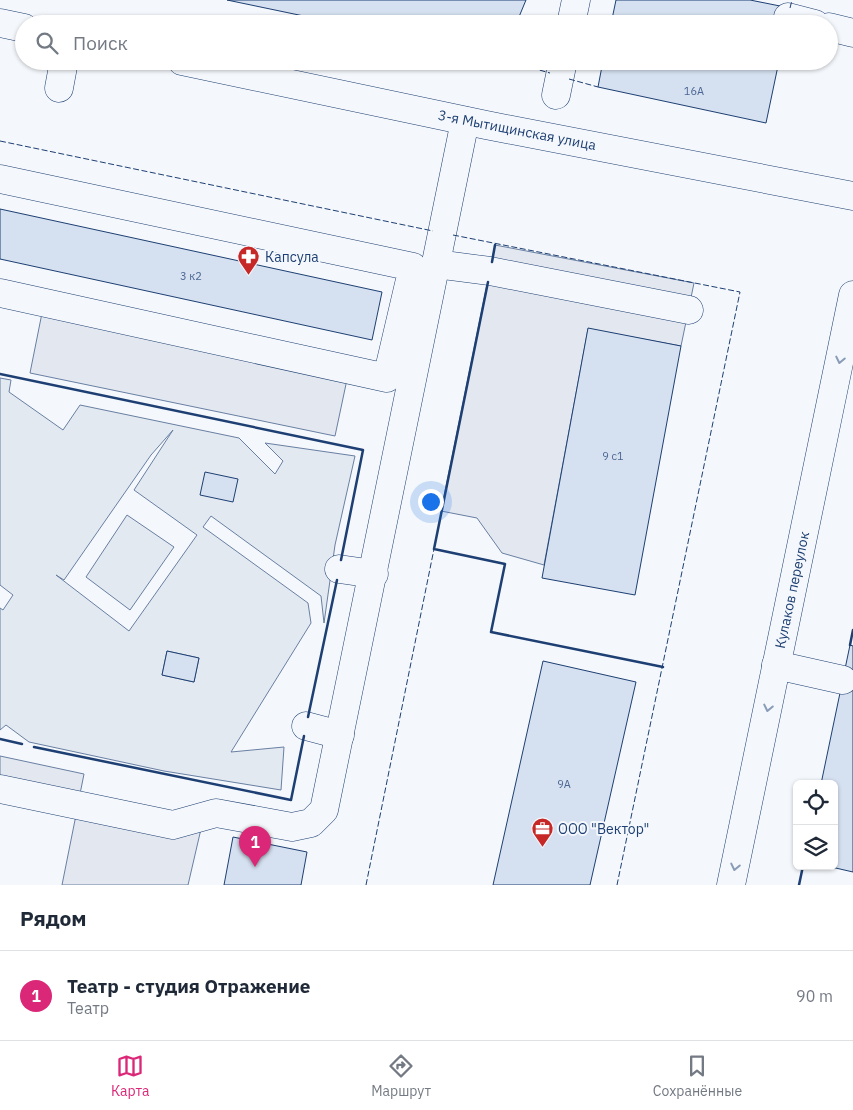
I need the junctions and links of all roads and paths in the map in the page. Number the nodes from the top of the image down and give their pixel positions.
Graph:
1 (576, 0) edge
2 (573, 15) edge
3 (0, 23) edge
4 (15, 26) edge
5 (838, 29) edge
6 (853, 33) edge
7 (62, 70) edge
8 (225, 70) edge
9 (561, 70) edge
10 (59, 88) dead end
11 (556, 95) dead end
12 (465, 120) junction
13 (0, 179) edge
14 (853, 196) edge
15 (436, 264) junction
16 (0, 293) edge
17 (853, 295) edge
18 (689, 310) dead end
19 (339, 569) dead end
20 (374, 574) junction
21 (776, 665) junction
22 (843, 680) dead end
23 (306, 726) dead end
24 (340, 734) junction
25 (0, 789) edge
26 (731, 885) edge

1 - 2 street
3 - 4 street
5 - 6 street
7 - 10 street
8 - 12 street, 3-я Мытищинская улица
9 - 11 street
12 - 14 street, 3-я Мытищинская улица
12 - 15 street
13 - 16 street
15 - 18 street
15 - 20 street
17 -> 21 street, Кулаков переулок
19 - 20 street
20 - 24 street
21 - 22 street
21 -> 26 street, Кулаков переулок
23 - 24 street
24 - 25 street

